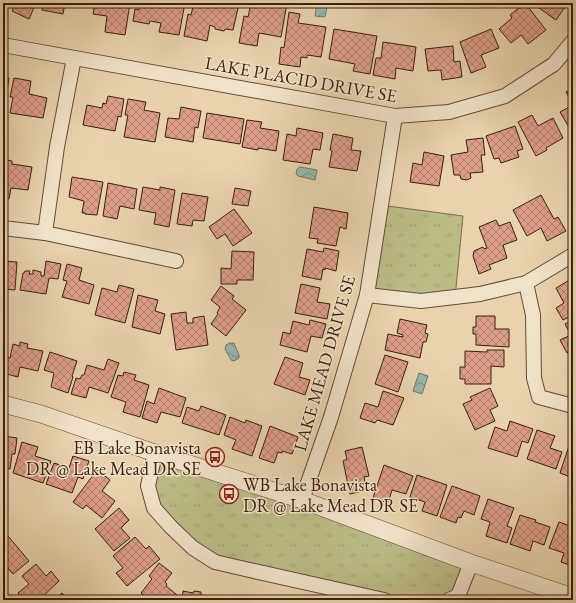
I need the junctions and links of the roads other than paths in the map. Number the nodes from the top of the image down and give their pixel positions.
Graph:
1 (573, 41) edge
2 (3, 45) edge
3 (74, 58) junction
4 (395, 116) junction
5 (3, 228) edge
6 (45, 232) junction
7 (573, 255) edge
8 (176, 261) dead end
9 (526, 283) junction
10 (367, 295) junction
11 (3, 404) edge
12 (573, 406) edge
13 (155, 453) junction
14 (302, 500) junction
15 (471, 563) junction
16 (573, 597) edge
17 (384, 600) edge
18 (449, 600) edge

1 - 4 street, LAKE PLACID DRIVE SE
2 - 3 street, LAKE PLACID DRIVE SE
3 - 4 street, LAKE PLACID DRIVE SE
3 - 6 street
4 - 10 street, LAKE MEAD DRIVE SE
5 - 6 street
6 - 8 street
7 - 9 street
9 - 10 street
9 - 12 street
10 - 14 street, LAKE MEAD DRIVE SE
11 - 13 street
13 - 14 street
13 - 17 street
14 - 15 street
15 - 16 street
15 - 18 street

